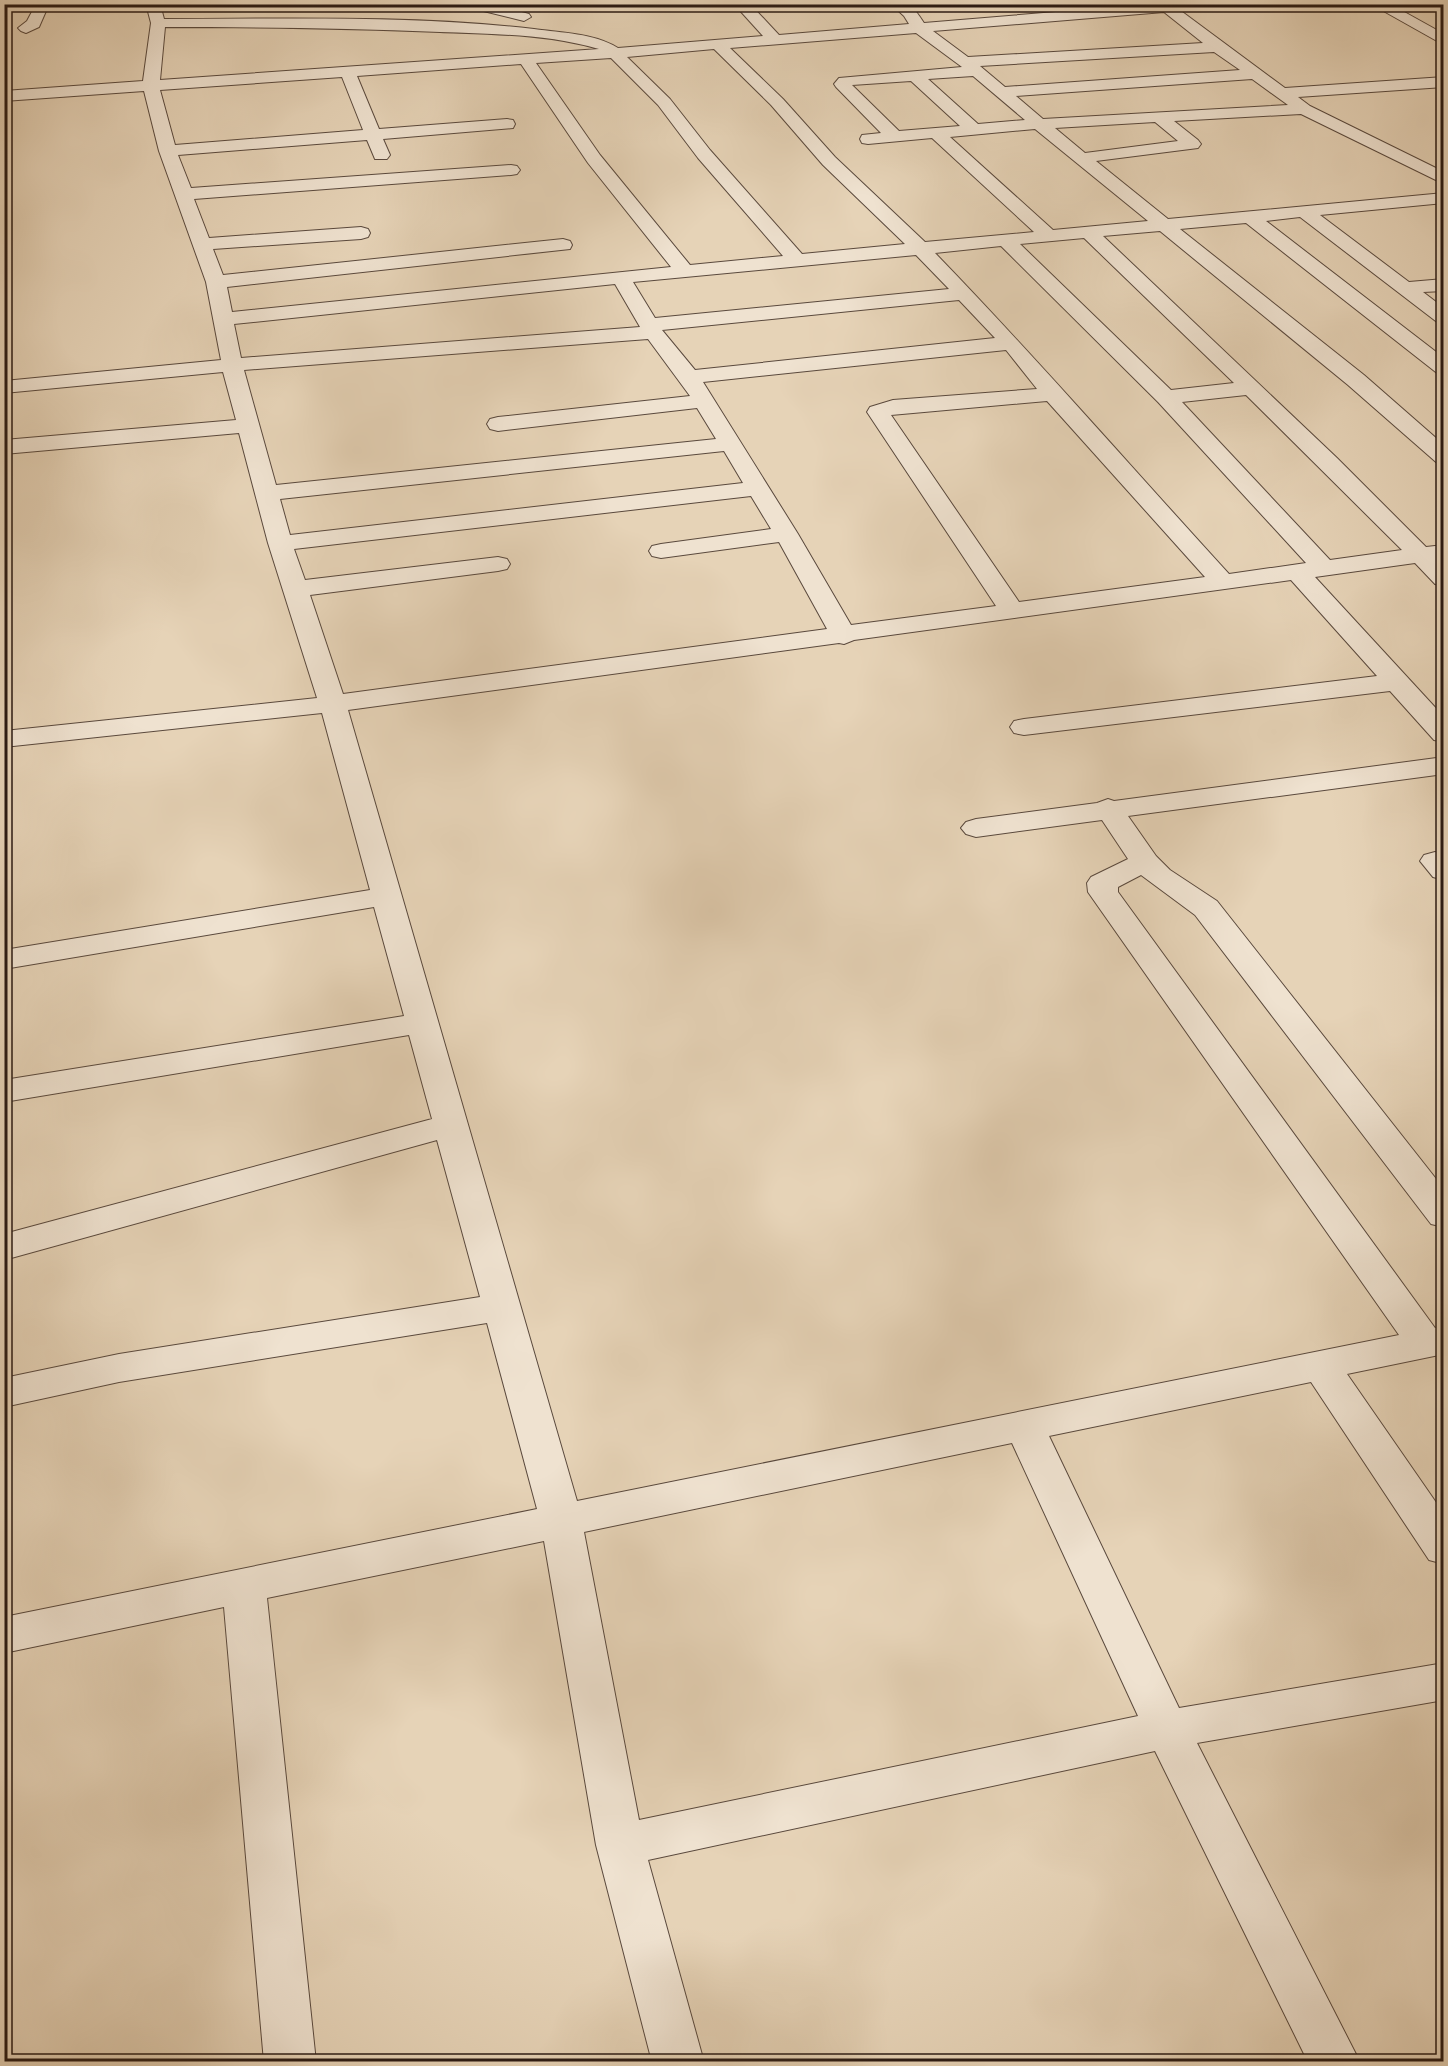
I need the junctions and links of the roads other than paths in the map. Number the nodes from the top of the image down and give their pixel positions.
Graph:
1 (45, 4) edge
2 (472, 4) edge
3 (741, 4) edge
4 (898, 4) edge
5 (1032, 4) edge
6 (1213, 4) edge
7 (1378, 4) edge
8 (1166, 6) edge
9 (155, 14) edge
10 (1051, 17) junction
11 (26, 28) dead end
12 (919, 28) junction
13 (578, 39) junction
14 (775, 40) junction
15 (1443, 41) edge
16 (717, 44) junction
17 (1217, 47) junction
18 (615, 53) junction
19 (525, 59) junction
20 (971, 66) junction
21 (348, 72) junction
22 (1256, 74) junction
23 (915, 76) junction
24 (1443, 82) edge
25 (151, 85) junction
26 (1000, 92) junction
27 (1283, 93) junction
28 (4, 96) edge
29 (1304, 110) junction
30 (1160, 118) junction
31 (507, 124) dead end
32 (1039, 124) junction
33 (974, 130) junction
34 (937, 134) junction
35 (372, 135) junction
36 (895, 137) junction
37 (868, 139) dead end
38 (168, 151) junction
39 (497, 157) dead end
40 (1083, 158) junction
41 (510, 170) dead end
42 (388, 172) junction
43 (1443, 179) edge
44 (184, 194) junction
45 (1443, 198) edge
46 (1303, 211) junction
47 (1250, 216) junction
48 (1162, 225) junction
49 (1088, 232) junction
50 (361, 233) dead end
51 (1049, 236) junction
52 (1005, 240) junction
53 (201, 244) junction
54 (563, 245) dead end
55 (920, 248) junction
56 (797, 260) junction
57 (685, 271) junction
58 (621, 278) junction
59 (216, 282) junction
60 (1443, 285) edge
61 (1403, 288) junction
62 (963, 294) junction
63 (1443, 318) edge
64 (223, 319) junction
65 (651, 328) junction
66 (1011, 343) junction
67 (232, 365) junction
68 (1443, 369) edge
69 (689, 377) junction
70 (4, 387) edge
71 (1249, 388) junction
72 (1053, 394) junction
73 (1166, 397) junction
74 (702, 401) junction
75 (498, 424) dead end
76 (248, 426) junction
77 (729, 444) junction
78 (4, 447) edge
79 (1443, 457) edge
80 (757, 488) junction
81 (266, 493) junction
82 (786, 534) junction
83 (280, 543) junction
84 (661, 551) dead end
85 (1432, 554) edge
86 (498, 564) dead end
87 (1325, 568) junction
88 (1297, 572) junction
89 (1443, 579) edge
90 (1223, 582) junction
91 (296, 589) junction
92 (1013, 612) junction
93 (844, 636) junction
94 (1398, 682) junction
95 (333, 704) junction
96 (1024, 727) dead end
97 (1443, 734) edge
98 (4, 739) edge
99 (1443, 765) edge
100 (1108, 808) junction
101 (976, 828) dead end
102 (1145, 862) junction
103 (387, 896) junction
104 (4, 960) edge
105 (421, 1023) junction
106 (4, 1091) edge
107 (449, 1126) junction
108 (1443, 1215) edge
109 (4, 1247) edge
110 (501, 1307) junction
111 (1434, 1342) edge
112 (1320, 1365) junction
113 (4, 1393) edge
114 (1024, 1425) junction
115 (561, 1520) junction
116 (1443, 1548) edge
117 (244, 1586) junction
118 (4, 1635) edge
119 (1443, 1681) edge
120 (1167, 1730) junction
121 (620, 1845) junction
122 (290, 2061) edge
123 (678, 2061) edge
124 (1335, 2061) edge

1 - 11 street
2 - 13 street
3 - 14 street
4 - 12 street
5 - 10 street
6 - 8 street
7 - 15 street
8 - 10 street
8 - 17 street
9 - 13 street
9 - 25 street
10 - 12 street
12 - 14 street
12 - 20 street
13 - 18 street
14 - 16 street
16 - 18 street
16 - 55 street
17 - 20 street
17 - 22 street
18 - 19 street
18 - 56 street
19 - 21 street
19 - 57 street
20 - 23 street
20 - 26 street
21 - 25 street
21 - 35 street
22 - 26 street
22 - 27 street
23 - 33 street
23 - 36 street
24 - 27 street
25 - 28 street
25 - 38 street
26 - 32 street
27 - 29 street
29 - 30 street
29 - 43 street
30 - 32 street
30 - 40 street
31 - 35 street
32 - 33 street
32 - 40 street
33 - 34 street
34 - 36 street
34 - 51 street
35 - 38 street
35 - 42 street
36 - 37 street
38 - 44 street
39 - 42 street
40 - 48 street
41 - 42 street
42 - 44 street
44 - 53 street
45 - 46 street
46 - 47 street
46 - 61 street
47 - 48 street
47 - 68 street
48 - 49 street
48 - 79 street
49 - 51 street
49 - 71 street
50 - 53 street
51 - 52 street
52 - 55 street
52 - 73 street
53 - 59 street
54 - 59 street
55 - 56 street
55 - 62 street
56 - 57 street
57 - 58 street
58 - 64 street
58 - 65 street
59 - 64 street
60 - 61 street
61 - 63 street
62 - 65 street
62 - 66 street
64 - 67 street
65 - 67 street
65 - 69 street
66 - 69 street
66 - 72 street
67 - 70 street
67 - 76 street
69 - 74 street
71 - 73 street
71 - 85 street
72 - 90 street
72 - 92 street
73 - 87 street
74 - 75 street
74 - 77 street
76 - 78 street
76 - 81 street
77 - 80 street
77 - 81 street
80 - 82 street
80 - 83 street
81 - 83 street
82 - 84 street
82 - 93 street
83 - 91 street
85 - 87 street
85 - 89 street
86 - 91 street
87 - 88 street
88 - 90 street
88 - 94 street
90 - 92 street
91 - 95 street
92 - 93 street
93 - 95 street
94 - 96 street
94 - 97 street
95 - 98 street
95 - 103 street
99 - 100 street
100 - 101 street
100 - 102 street
102 - 108 street
102 - 111 street
103 - 104 street
103 - 105 street
105 - 106 street
105 - 107 street
107 - 109 street
107 - 110 street
110 - 113 street
110 - 115 street
111 - 112 street
112 - 114 street
112 - 116 street
114 - 115 street
114 - 120 street
115 - 117 street
115 - 121 street
117 - 118 street
117 - 122 street
119 - 120 street
120 - 121 street
120 - 124 street
121 - 123 street

